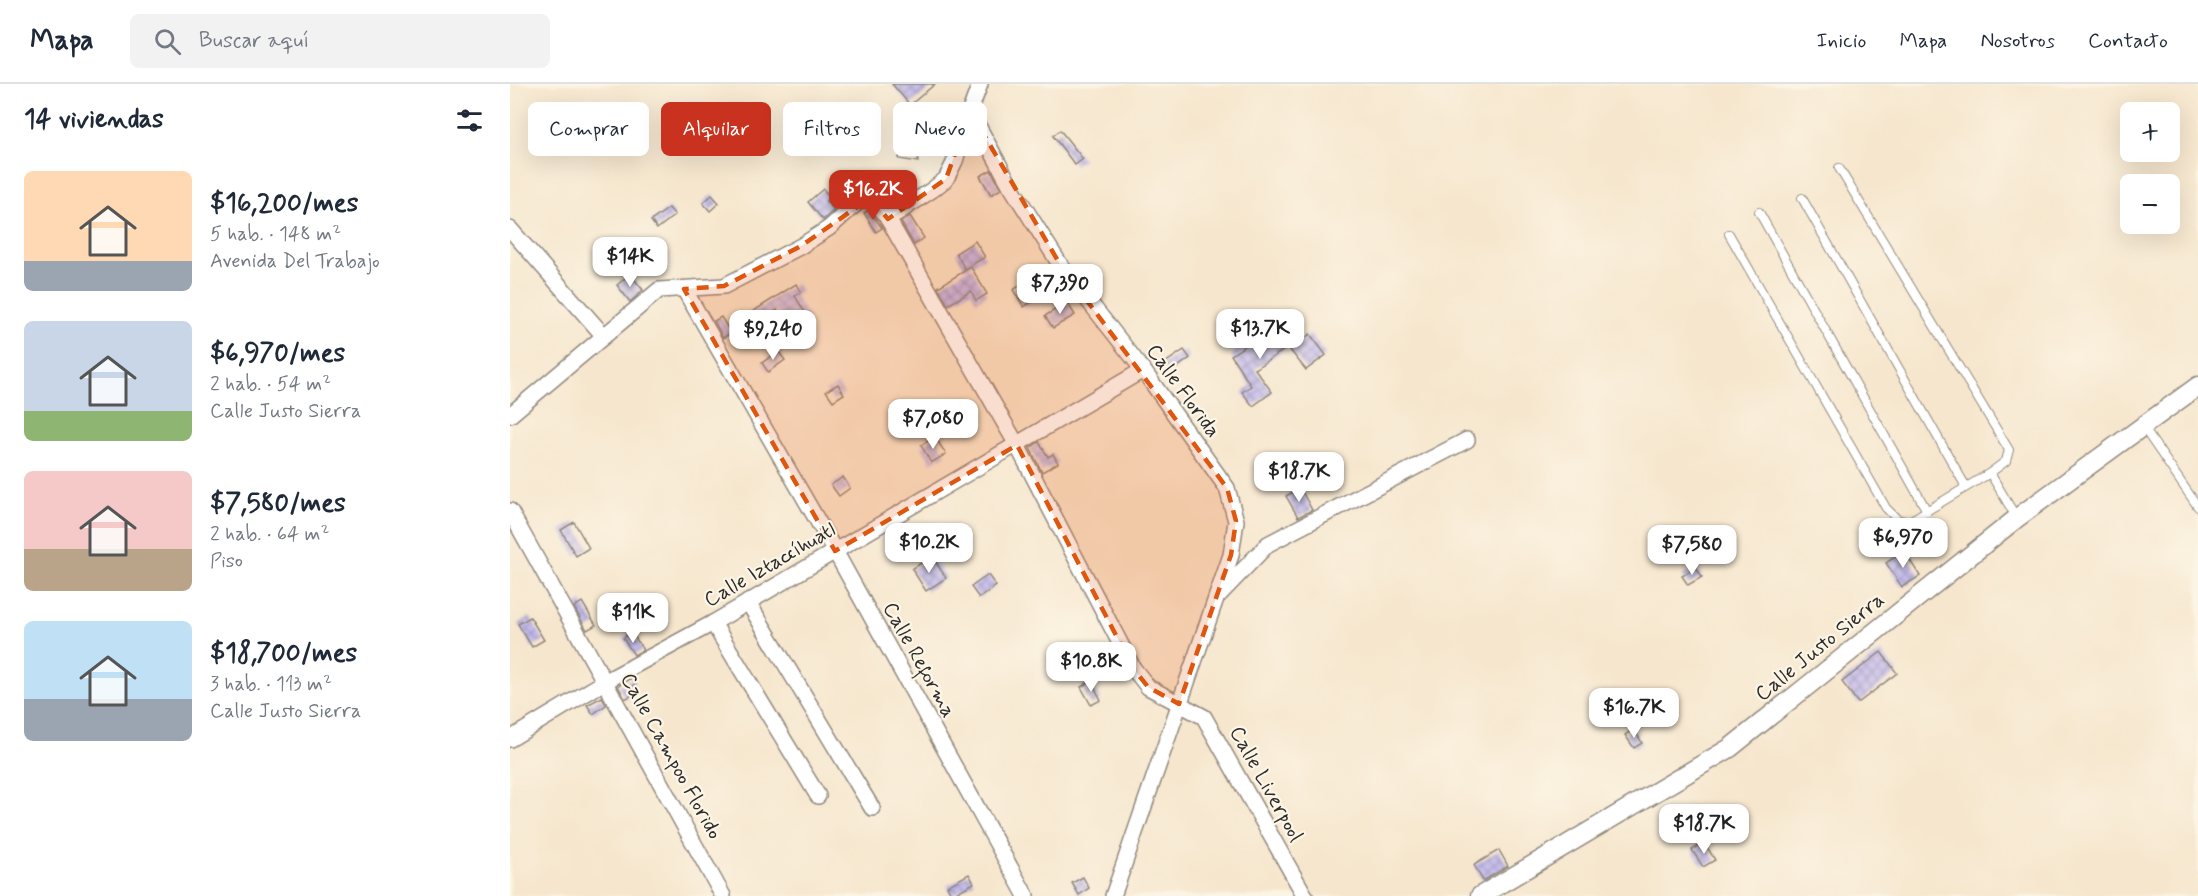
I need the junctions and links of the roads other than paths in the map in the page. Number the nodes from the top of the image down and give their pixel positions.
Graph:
1 (980, 84) edge
2 (973, 102) edge
3 (987, 142) edge
4 (957, 156) edge
5 (1839, 168) dead end
6 (1802, 198) dead end
7 (1759, 212) dead end
8 (888, 219) junction
9 (510, 229) edge
10 (1729, 234) dead end
11 (684, 289) junction
12 (604, 336) junction
13 (1143, 369) junction
14 (2198, 386) edge
15 (510, 415) edge
16 (2142, 426) junction
17 (1467, 440) dead end
18 (1017, 445) junction
19 (1990, 473) junction
20 (1966, 487) junction
21 (2198, 507) edge
22 (510, 511) edge
23 (1927, 511) junction
24 (2017, 518) junction
25 (835, 551) junction
26 (1215, 600) junction
27 (748, 602) junction
28 (713, 623) junction
29 (606, 681) junction
30 (1179, 704) junction
31 (510, 739) edge
32 (818, 796) dead end
33 (872, 808) dead end
34 (723, 896) edge
35 (1026, 896) edge
36 (1113, 896) edge
37 (1305, 896) edge
38 (1480, 896) edge

1 - 2 street
3 - 13 street, Calle Florida
4 - 8 street
5 - 19 lane
6 - 20 lane
7 - 23 lane
8 - 11 street, Calle Liverpool
8 - 18 street, Calle Liverpool
9 - 12 street
10 - 23 lane
11 - 12 street
11 - 25 street, Calle Reforma
12 - 15 street
13 - 18 street, Calle Iztaccíhuatl
13 - 26 street, Calle Florida
14 - 16 street, Calle Justo Sierra
16 - 21 lane
16 - 24 street, Calle Justo Sierra
17 - 26 street
18 - 25 street, Calle Iztaccíhuatl
18 - 30 street, Calle Liverpool
19 - 20 lane
19 - 24 lane
20 - 23 lane
22 - 29 street, Calle Campoo Florido
24 - 38 street, Calle Justo Sierra
25 - 27 street, Calle Iztaccíhuatl
25 - 35 street, Calle Reforma
26 - 30 street, Calle Florida
27 - 28 street, Calle Iztaccíhuatl
27 - 33 street
28 - 29 street, Calle Iztaccíhuatl
28 - 32 street
29 - 31 street, Calle Iztaccíhuatl
29 - 34 street, Calle Campoo Florido
30 - 36 street, Calle Florida
30 - 37 street, Calle Liverpool

